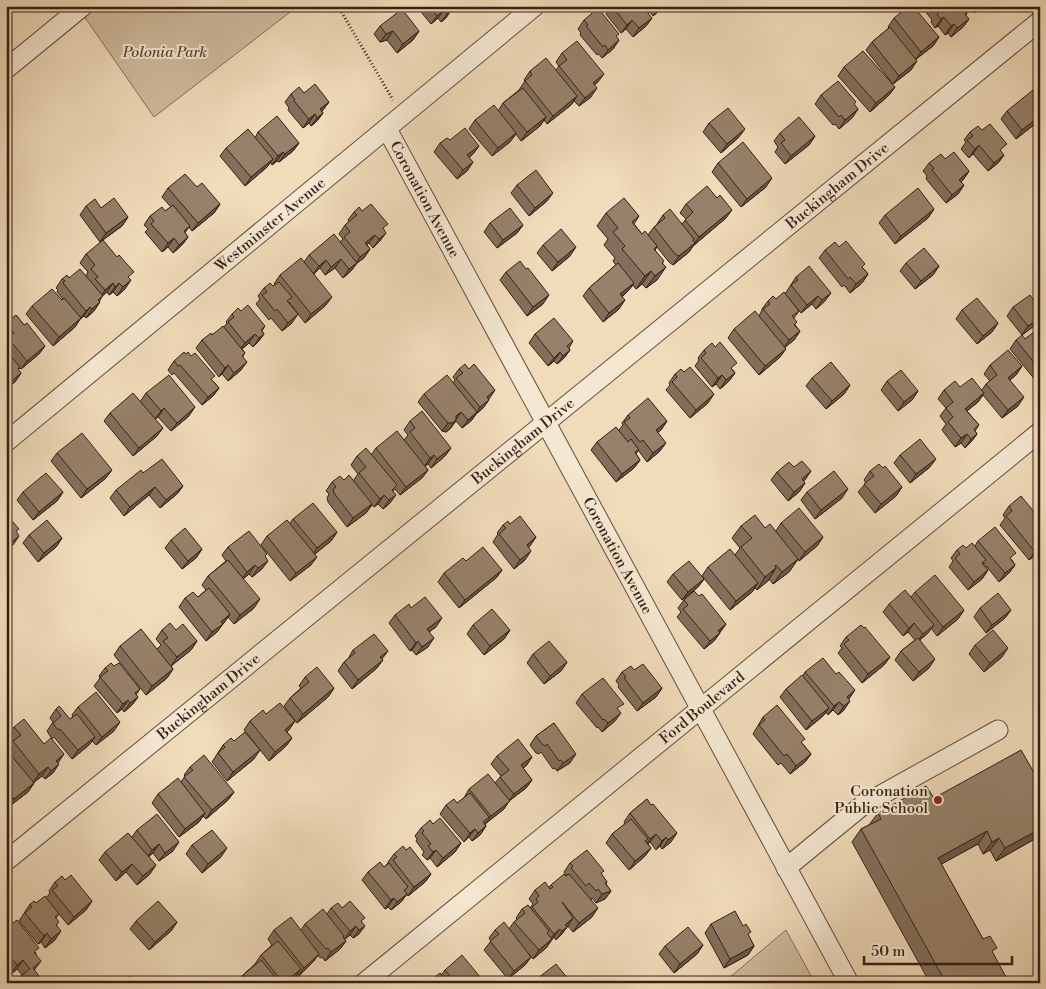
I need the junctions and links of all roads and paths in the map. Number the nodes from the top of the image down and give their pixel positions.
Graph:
1 (83, 6) edge
2 (338, 6) edge
3 (535, 6) edge
4 (1040, 21) edge
5 (6, 69) edge
6 (390, 94) dead end
7 (386, 129) junction
8 (545, 422) junction
9 (1040, 432) edge
10 (6, 442) edge
11 (700, 709) junction
12 (998, 730) dead end
13 (6, 861) edge
14 (786, 868) junction
15 (364, 983) edge
16 (849, 983) edge

1 - 5 street
2 - 6 path
3 - 7 street, Westminster Avenue
4 - 8 street, Buckingham Drive
7 - 8 street, Coronation Avenue
7 - 10 street, Westminster Avenue
8 - 11 street, Coronation Avenue
8 - 13 street, Buckingham Drive
9 - 11 street, Ford Boulevard
11 - 14 street, Coronation Avenue
11 - 15 street, Ford Boulevard
12 - 14 street
14 - 16 street, Coronation Avenue

